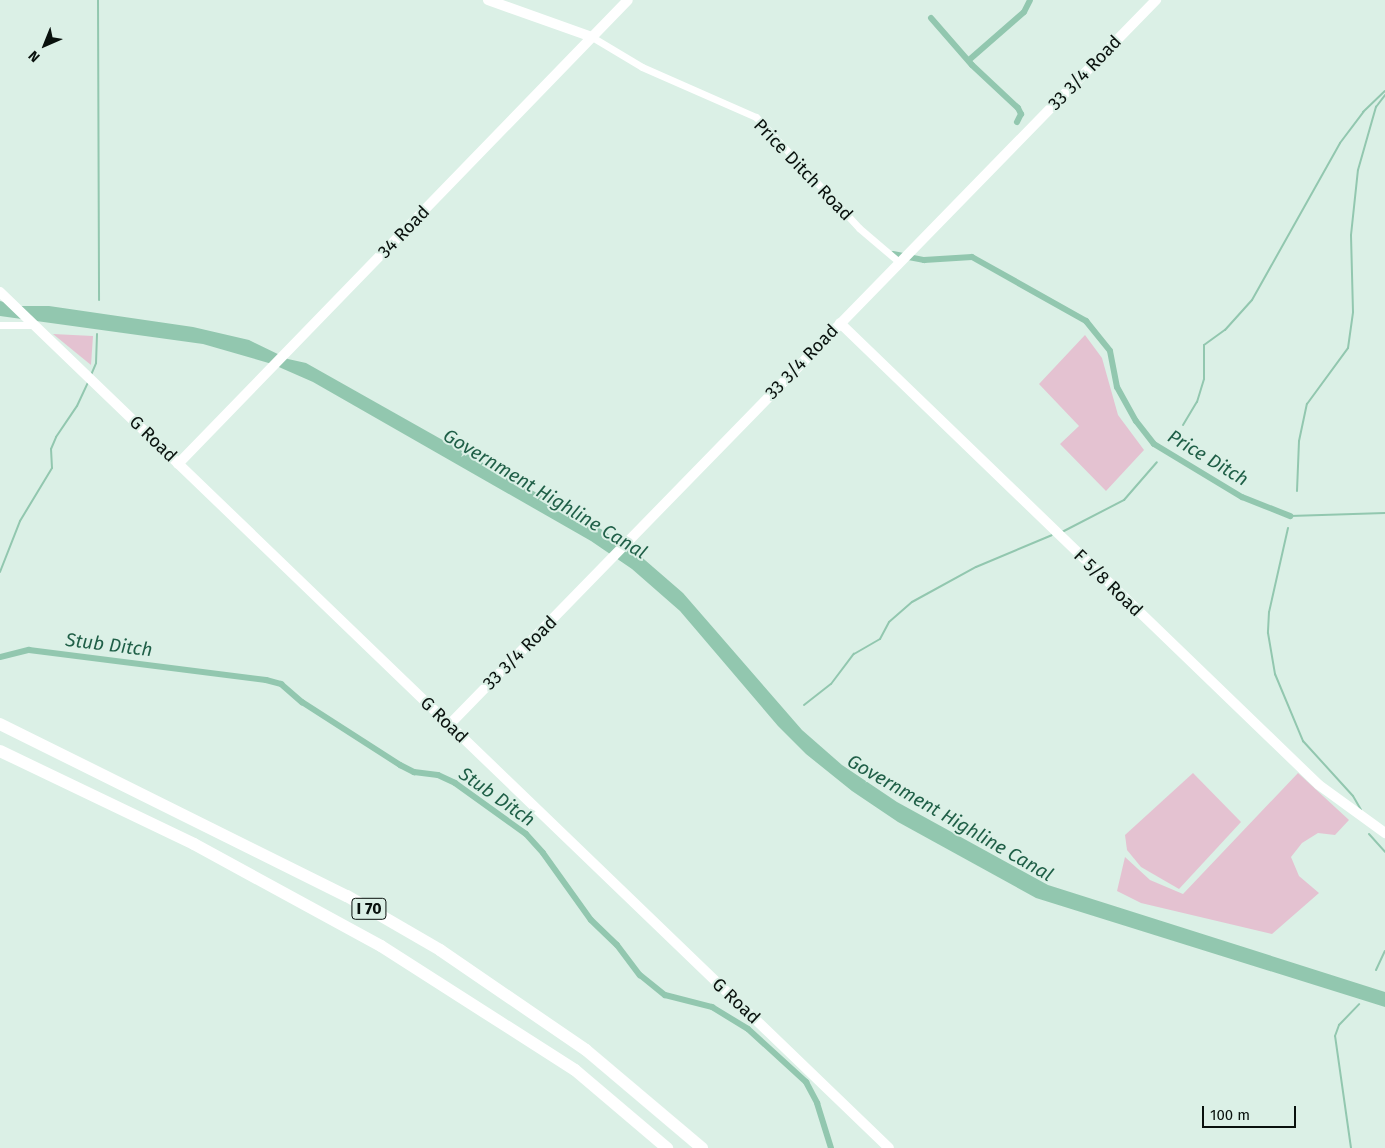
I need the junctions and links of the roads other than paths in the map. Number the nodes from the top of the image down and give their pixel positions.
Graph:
1 (488, 0) edge
2 (628, 0) edge
3 (1156, 0) edge
4 (592, 38) junction
5 (899, 262) junction
6 (0, 292) edge
7 (30, 321) junction
8 (840, 323) junction
9 (0, 325) edge
10 (178, 464) junction
11 (0, 724) edge
12 (449, 725) junction
13 (0, 751) edge
14 (1385, 832) edge
15 (667, 1148) edge
16 (702, 1148) edge
17 (889, 1148) edge

1 - 4 street
2 - 4 street, 34 Road
3 - 5 street, 33 3/4 Road
4 - 5 street, Price Ditch Road
4 - 10 street, 34 Road
5 - 8 street, 33 3/4 Road
6 - 7 street, G Road
7 - 9 street
7 - 10 street, G Road
8 - 12 street, 33 3/4 Road
8 - 14 street, F 5/8 Road
10 - 12 street, G Road
11 - 16 highway, I 70
12 - 17 street, G Road
13 - 15 highway, I 70

